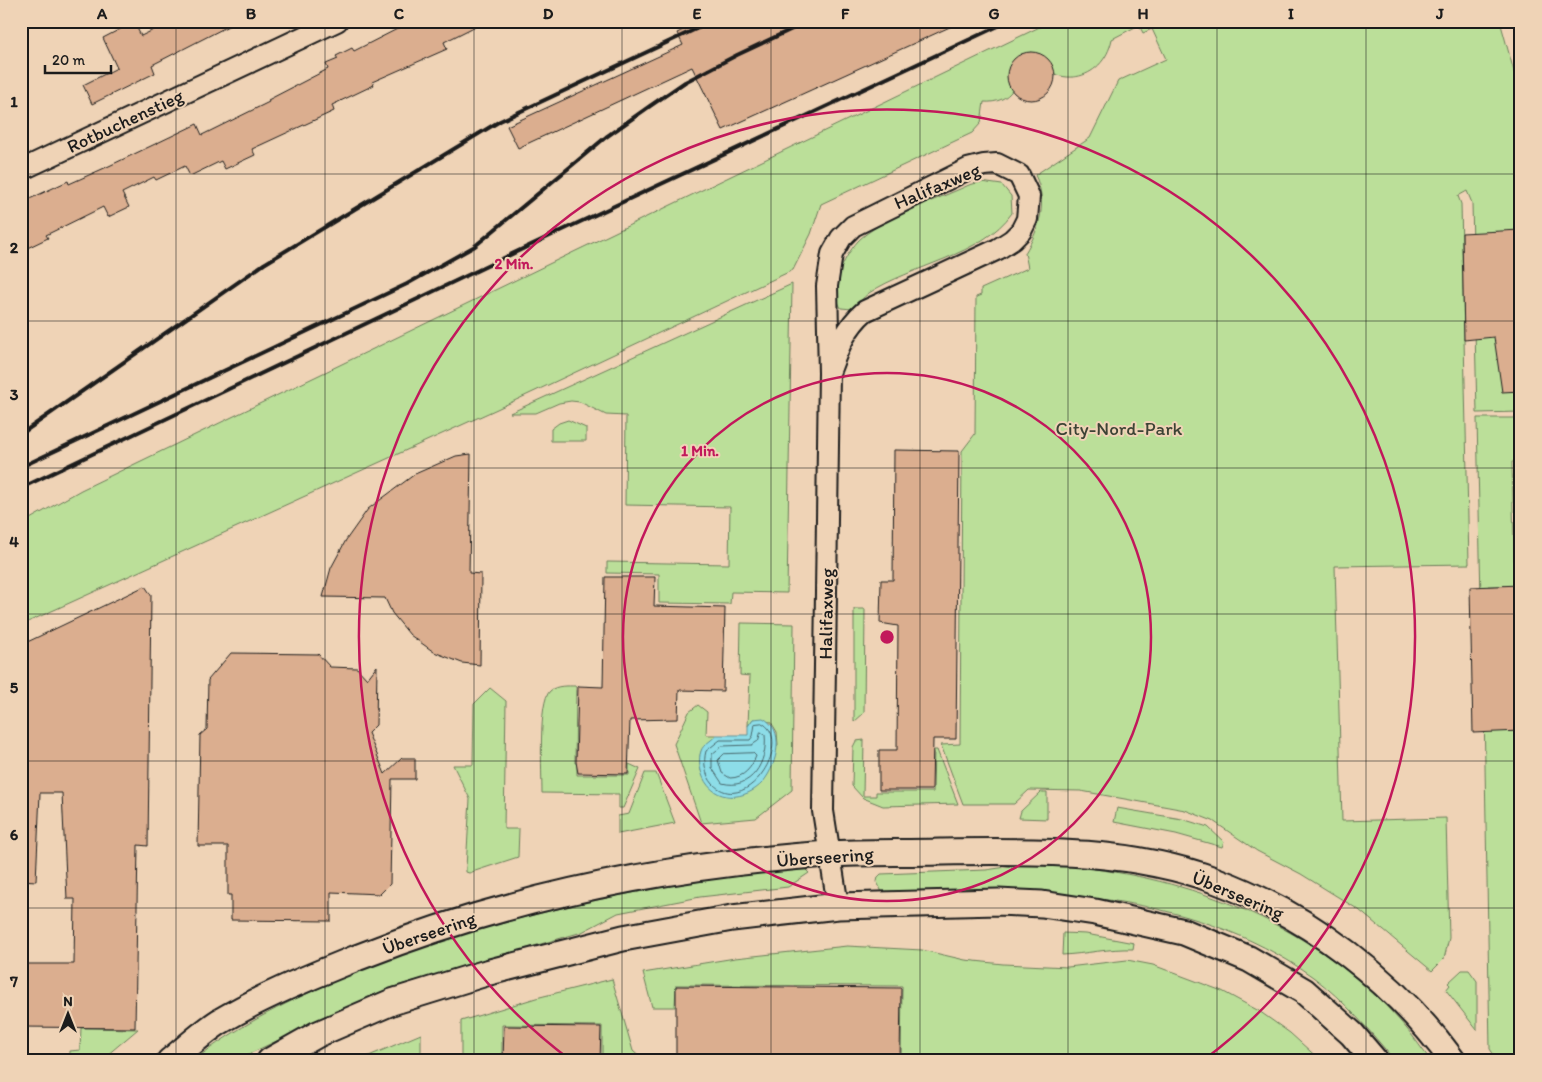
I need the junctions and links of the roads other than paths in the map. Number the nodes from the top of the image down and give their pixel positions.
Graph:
1 (337, 21) edge
2 (21, 170) edge
3 (829, 372) junction
4 (829, 854) junction
5 (838, 906) junction
6 (170, 1061) edge
7 (270, 1061) edge
8 (1375, 1061) edge
9 (1453, 1061) edge

1 - 2 street, Rotbuchenstieg
3 - 3 street, Halifaxweg
3 - 4 street, Halifaxweg
4 - 5 street, Halifaxweg
4 - 6 street, Überseering
4 - 9 street, Überseering
5 - 7 street
5 - 8 street

